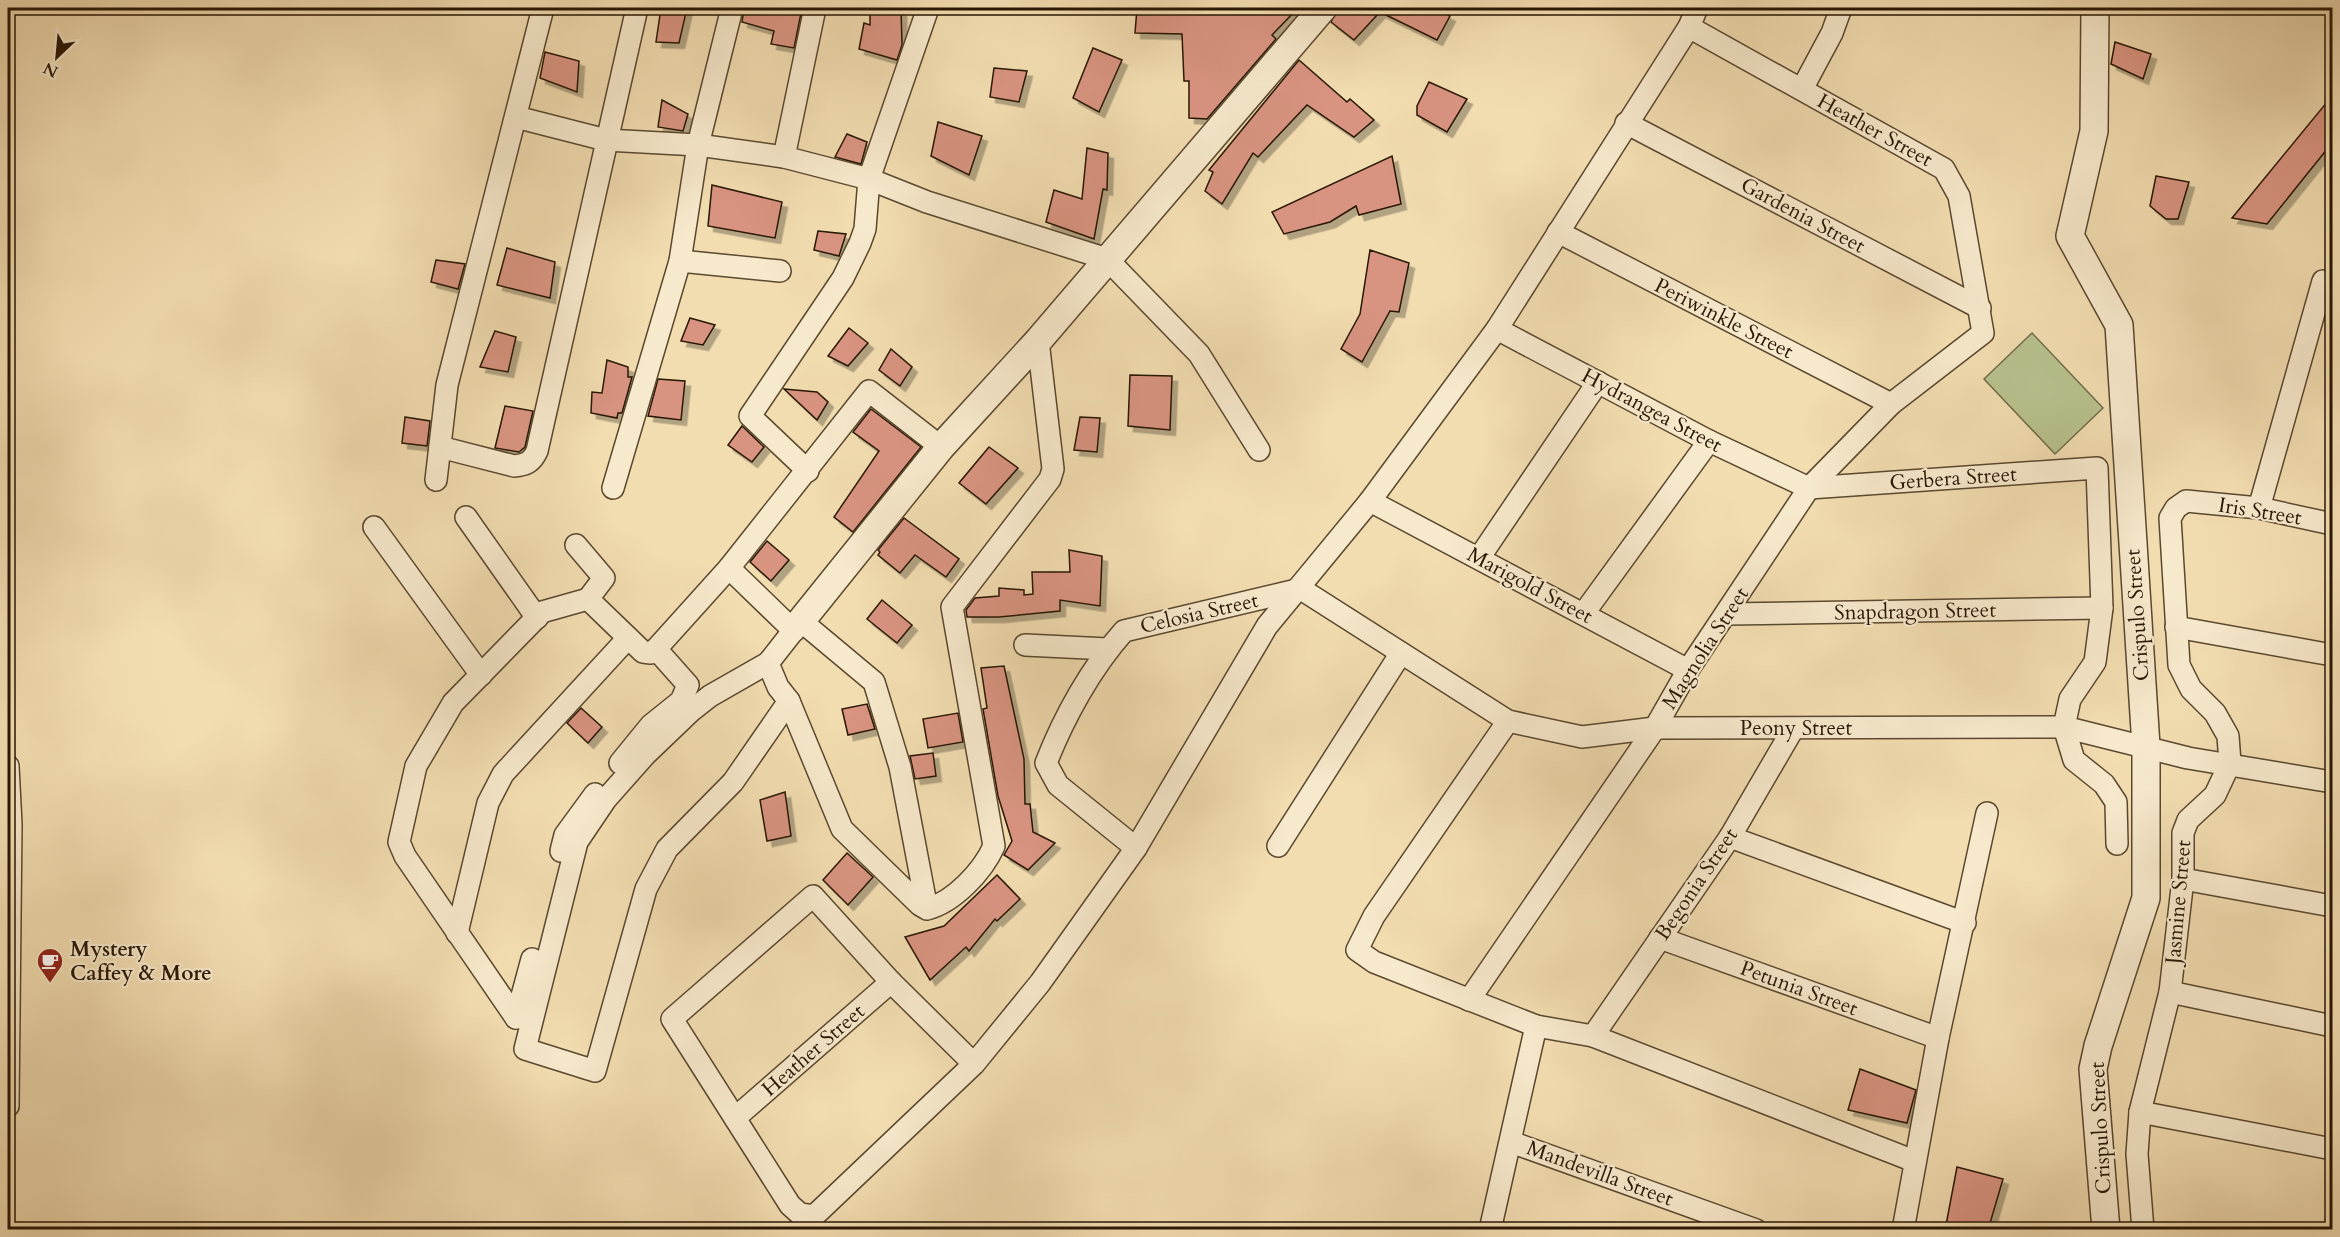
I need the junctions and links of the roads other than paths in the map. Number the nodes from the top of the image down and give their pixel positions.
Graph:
1 (543, 8) edge
2 (637, 8) edge
3 (732, 8) edge
4 (815, 8) edge
5 (928, 8) edge
6 (1323, 8) edge
7 (1840, 8) edge
8 (2095, 8) edge
9 (1693, 17) edge
10 (1802, 89) junction
11 (516, 117) junction
12 (1626, 123) junction
13 (606, 140) junction
14 (698, 145) junction
15 (784, 157) junction
16 (869, 179) junction
17 (1558, 232) junction
18 (1107, 260) junction
19 (680, 261) junction
20 (780, 271) dead end
21 (2323, 281) dead end
22 (1980, 308) junction
23 (1497, 329) junction
24 (1983, 333) joint
25 (1038, 341) junction
26 (1598, 382) junction
27 (1891, 404) junction
28 (1709, 441) junction
29 (440, 447) junction
30 (941, 447) junction
31 (1259, 450) dead end
32 (808, 471) junction
33 (436, 480) dead end
34 (613, 488) dead end
35 (1809, 488) junction
36 (1370, 501) junction
37 (2259, 508) junction
38 (466, 517) dead end
39 (2332, 524) edge
40 (374, 527) dead end
41 (576, 545) dead end
42 (1479, 558) junction
43 (729, 568) junction
44 (1301, 589) junction
45 (588, 598) junction
46 (2102, 608) junction
47 (1584, 613) junction
48 (1727, 614) junction
49 (537, 618) junction
50 (797, 626) junction
51 (2176, 627) junction
52 (628, 638) junction
53 (1025, 645) dead end
54 (656, 649) junction
55 (1108, 649) junction
56 (1401, 653) junction
57 (2332, 655) edge
58 (768, 663) junction
59 (1688, 670) junction
60 (481, 675) junction
61 (789, 701) junction
62 (1508, 721) junction
63 (2064, 727) junction
64 (1655, 728) junction
65 (1793, 729) junction
66 (2146, 746) junction
67 (2230, 763) junction
68 (8, 766) edge
69 (2332, 782) edge
70 (1987, 813) dead end
71 (1730, 837) junction
72 (2117, 844) dead end
73 (1278, 846) dead end
74 (1136, 848) junction
75 (2183, 879) junction
76 (2332, 906) edge
77 (927, 909) junction
78 (1965, 923) junction
79 (457, 933) junction
80 (1660, 938) junction
81 (891, 982) junction
82 (2170, 992) junction
83 (1469, 1000) junction
84 (1536, 1026) junction
85 (2332, 1026) edge
86 (1593, 1036) junction
87 (1938, 1038) junction
88 (974, 1064) junction
89 (8, 1106) edge
90 (2140, 1112) junction
91 (735, 1118) junction
92 (1511, 1142) junction
93 (2332, 1149) edge
94 (1914, 1161) junction
95 (1490, 1230) edge
96 (1756, 1230) edge
97 (1903, 1230) edge
98 (2106, 1230) edge
99 (2144, 1230) edge

1 - 11 street
2 - 13 street
3 - 14 street
4 - 15 street
5 - 16 street
6 - 18 street
7 - 10 street
8 - 66 street, Crispulo Street
9 - 10 street, Heather Street
9 - 12 street
10 - 22 street, Heather Street
11 - 13 street
11 - 29 street
12 - 17 street
12 - 22 street, Gardenia Street
13 - 14 street
13 - 29 street
14 - 15 street
14 - 19 street
15 - 16 street
16 - 18 street
16 - 32 street
17 - 23 street
17 - 27 street, Periwinkle Street
18 - 25 street
18 - 31 street
19 - 20 street
19 - 34 street
21 - 37 street
22 - 24 street, Heather Street
23 - 26 street, Hydrangea Street
23 - 36 street
24 - 27 street, Magnolia Street
25 - 30 street
25 - 77 street
26 - 28 street, Hydrangea Street
26 - 42 street
27 - 35 street, Magnolia Street
28 - 35 street, Hydrangea Street
28 - 47 street
29 - 33 street
30 - 32 street
30 - 50 street
32 - 43 street
35 - 46 street, Gerbera Street
35 - 48 street, Magnolia Street
36 - 42 street, Marigold Street
36 - 44 street
37 - 39 street, Iris Street
37 - 51 street, Iris Street
38 - 49 street
40 - 60 street
41 - 45 street
42 - 47 street, Marigold Street
43 - 50 street
43 - 54 street
44 - 55 street, Celosia Street
44 - 56 street, Peony Street
44 - 74 street
45 - 49 street
45 - 52 street
46 - 48 street, Snapdragon Street
46 - 63 street
47 - 59 street, Marigold Street
48 - 59 street, Magnolia Street
49 - 60 street
50 - 58 street
50 - 77 street
51 - 57 street
51 - 67 street
52 - 54 street
52 - 79 street
53 - 55 street
54 - 79 street
55 - 74 street, Celosia Street
56 - 62 street, Peony Street
56 - 73 street
58 - 61 street
58 - 61 street
59 - 64 street, Magnolia Street
60 - 79 street
61 - 77 street
62 - 64 street, Peony Street
62 - 83 street
63 - 65 street, Peony Street
63 - 66 street, Peony Street
63 - 72 street
64 - 65 street, Peony Street
64 - 83 street, Magnolia Street
65 - 71 street, Begonia Street
66 - 67 street, Peony Street
66 - 98 street, Crispulo Street
67 - 69 street, Peony Street
67 - 75 street, Jasmine Street
68 - 89 street
70 - 78 street
71 - 78 street
71 - 80 street, Begonia Street
74 - 88 street
75 - 76 street
75 - 82 street, Jasmine Street
78 - 87 street
80 - 86 street, Begonia Street
80 - 87 street, Petunia Street
81 - 88 street
81 - 91 street, Heather Street
81 - 91 street
82 - 85 street
82 - 90 street, Jasmine Street
83 - 84 street
84 - 86 street
84 - 92 street
86 - 94 street
87 - 94 street
88 - 91 street
90 - 93 street
90 - 99 street, Jasmine Street
92 - 95 street
92 - 96 street, Mandevilla Street
94 - 97 street

